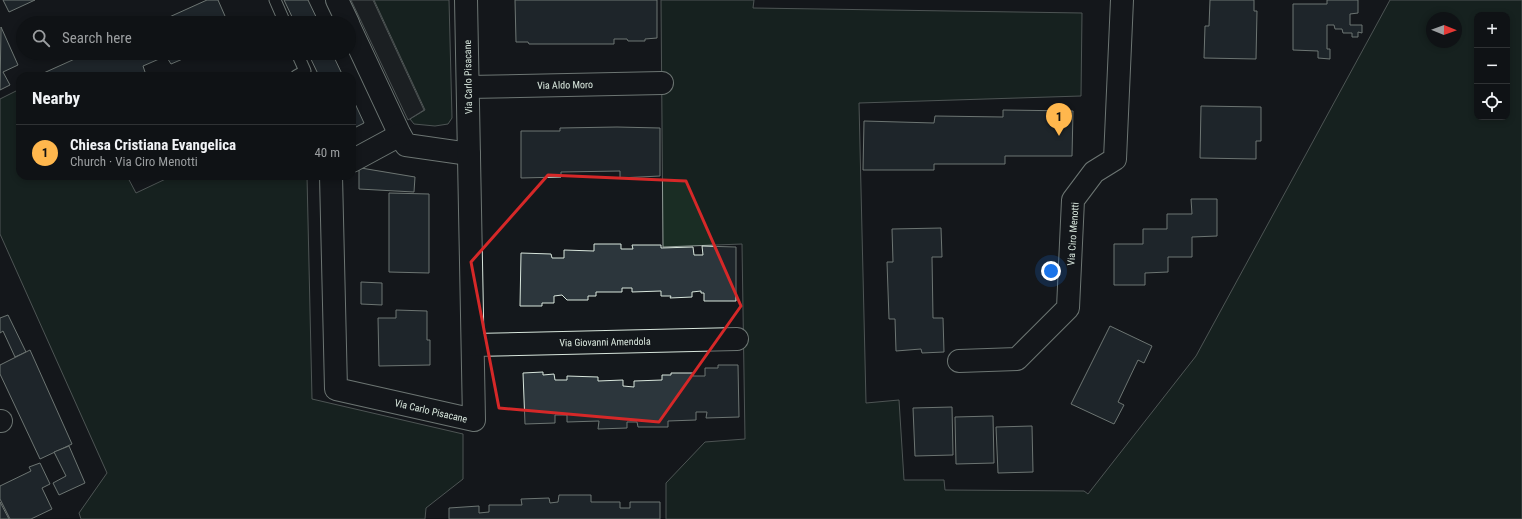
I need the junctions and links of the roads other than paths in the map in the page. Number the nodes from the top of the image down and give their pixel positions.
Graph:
1 (275, 0) edge
2 (337, 0) edge
3 (466, 0) edge
4 (1122, 0) edge
5 (282, 16) edge
6 (344, 16) edge
7 (356, 41) edge
8 (299, 60) edge
9 (302, 72) edge
10 (662, 83) dead end
11 (468, 87) junction
12 (400, 135) junction
13 (469, 154) junction
14 (356, 159) edge
15 (331, 180) edge
16 (737, 339) dead end
17 (473, 345) junction
18 (959, 361) dead end

1 - 5 lane
2 - 6 street
3 - 11 street, Via Carlo Pisacane
4 - 18 street, Via Ciro Menotti
7 - 12 street
8 - 9 lane
10 - 11 street, Via Aldo Moro
11 - 13 street, Via Carlo Pisacane
12 - 13 street
12 - 14 street
13 - 17 street, Via Carlo Pisacane
15 - 17 street, Via Carlo Pisacane
16 - 17 street, Via Giovanni Amendola

